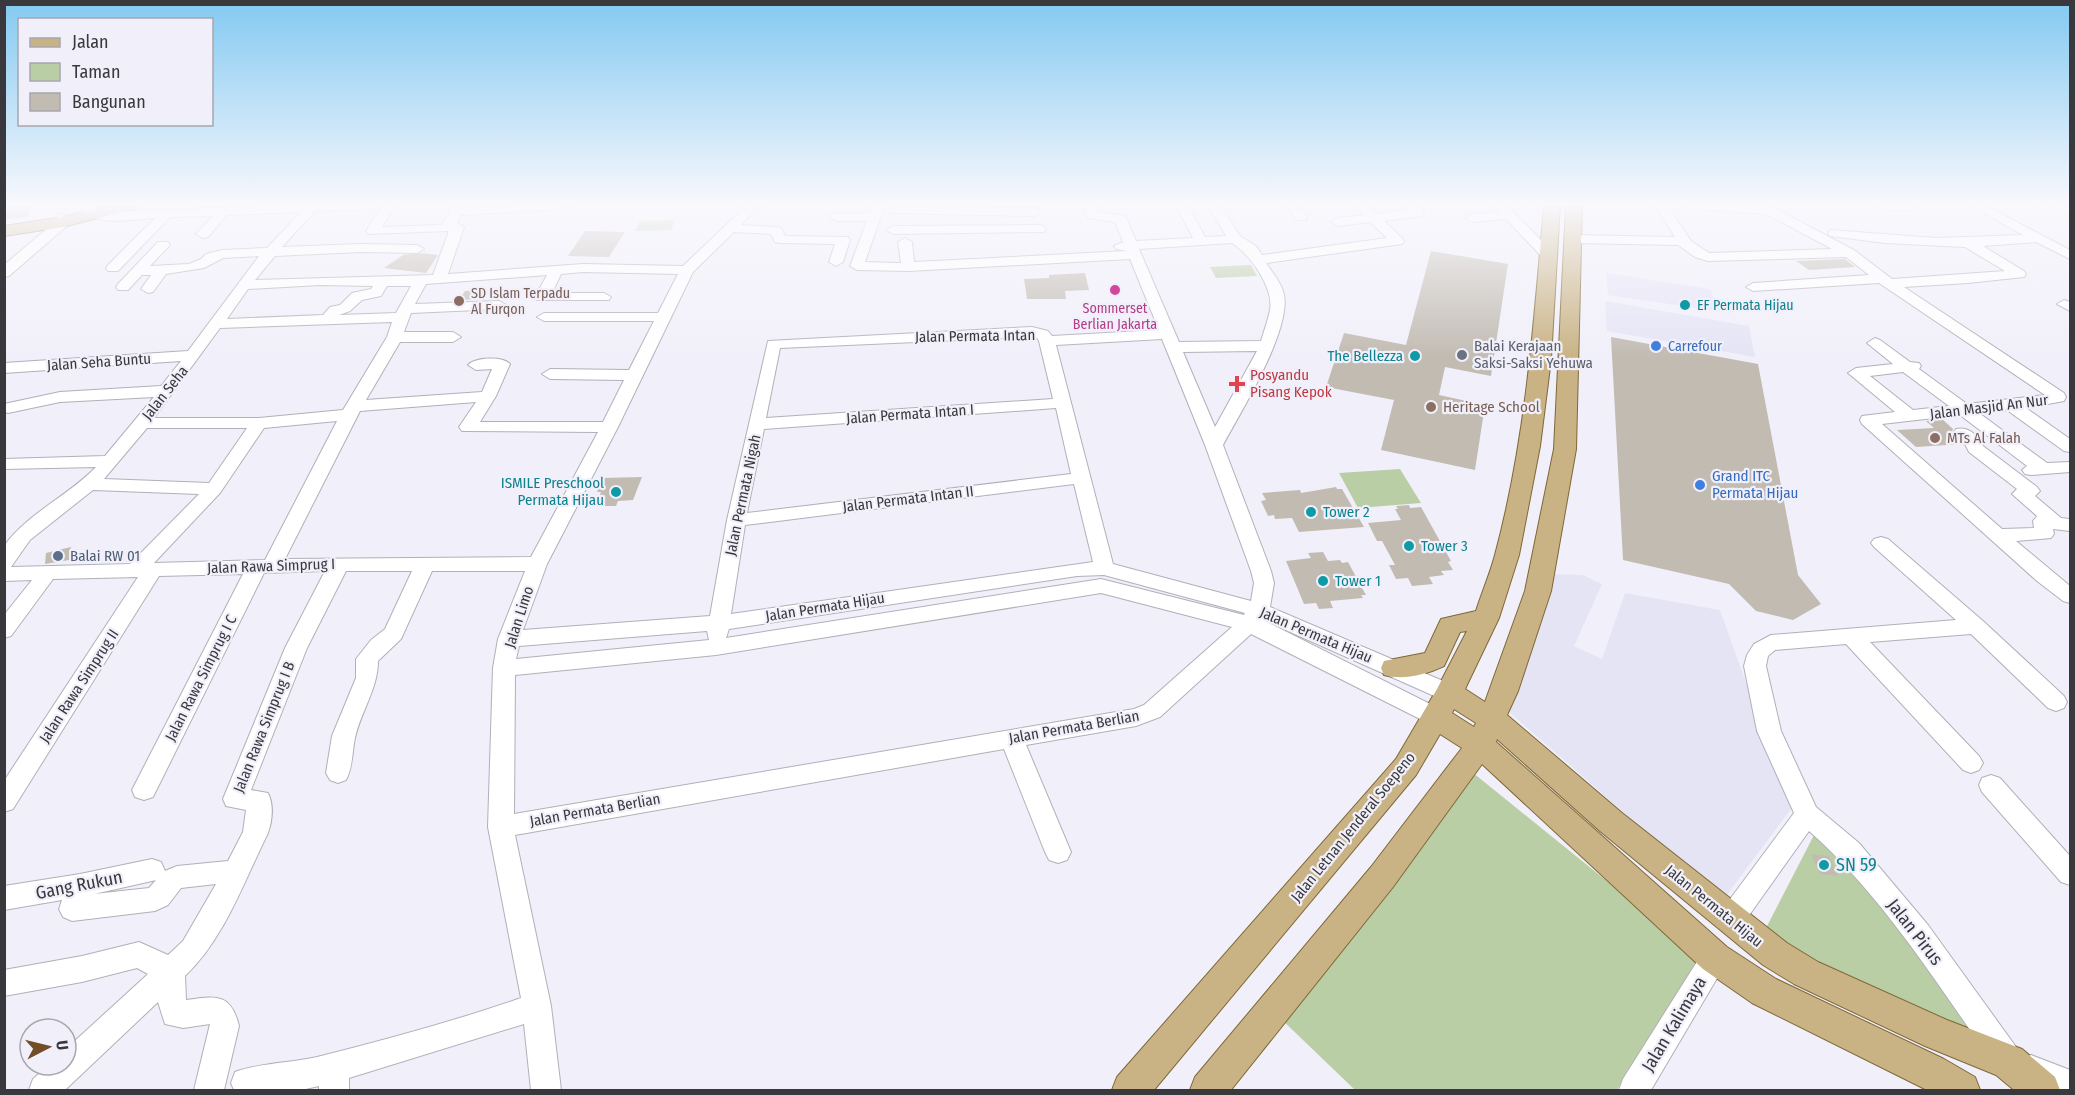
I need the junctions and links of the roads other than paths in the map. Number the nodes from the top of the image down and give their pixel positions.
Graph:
1 (23, 256) edge
2 (125, 256) edge
3 (152, 256) edge
4 (215, 256) edge
5 (268, 256) edge
6 (447, 256) edge
7 (701, 256) edge
8 (838, 256) edge
9 (861, 256) edge
10 (907, 256) edge
11 (949, 256) edge
12 (1030, 256) edge
13 (1045, 256) edge
14 (1087, 256) edge
15 (1136, 256) edge
16 (1256, 256) edge
17 (1275, 256) edge
18 (1548, 256) edge
19 (1575, 256) edge
20 (1705, 256) edge
21 (1750, 256) edge
22 (1852, 256) edge
23 (1991, 256) edge
24 (1046, 260) junction
25 (1258, 260) junction
26 (836, 262) dead end
27 (908, 267) junction
28 (113, 268) dead end
29 (164, 269) junction
30 (557, 269) junction
31 (687, 270) junction
32 (138, 271) junction
33 (4, 273) edge
34 (440, 277) junction
35 (421, 281) junction
36 (1886, 281) junction
37 (382, 283) junction
38 (246, 285) junction
39 (123, 287) dead end
40 (1753, 287) dead end
41 (148, 289) dead end
42 (604, 297) dead end
43 (499, 305) dead end
44 (403, 313) junction
45 (544, 317) dead end
46 (663, 317) junction
47 (328, 319) junction
48 (217, 324) junction
49 (395, 338) junction
50 (453, 338) dead end
51 (1047, 341) junction
52 (1171, 341) junction
53 (1875, 343) dead end
54 (773, 344) joint
55 (1268, 346) junction
56 (194, 355) junction
57 (476, 365) dead end
58 (1914, 366) junction
59 (4, 368) edge
60 (550, 374) dead end
61 (635, 375) junction
62 (167, 391) junction
63 (488, 396) junction
64 (2064, 400) edge
65 (1062, 403) junction
66 (2011, 405) junction
67 (8, 408) dead end
68 (352, 410) junction
69 (1966, 410) junction
70 (1910, 416) junction
71 (141, 423) junction
72 (259, 423) junction
73 (758, 424) junction
74 (609, 427) junction
75 (1962, 433) dead end
76 (1214, 445) junction
77 (2070, 447) edge
78 (110, 461) junction
79 (4, 464) edge
80 (2070, 467) edge
81 (2043, 469) junction
82 (2006, 472) junction
83 (1080, 478) junction
84 (88, 484) junction
85 (214, 489) junction
86 (736, 520) junction
87 (2062, 523) edge
88 (2000, 535) junction
89 (1881, 543) dead end
90 (1508, 555) junction
91 (4, 563) edge
92 (339, 564) junction
93 (425, 564) junction
94 (537, 564) junction
95 (265, 565) junction
96 (1544, 566) junction
97 (1104, 568) junction
98 (144, 570) junction
99 (49, 571) junction
100 (4, 574) edge
101 (2070, 596) edge
102 (1254, 617) junction
103 (1486, 618) junction
104 (719, 623) junction
105 (1976, 626) junction
106 (4, 631) edge
107 (1853, 638) junction
108 (509, 639) junction
109 (716, 647) junction
110 (504, 668) junction
111 (1394, 669) junction
112 (2056, 702) dead end
113 (1442, 705) junction
114 (1486, 732) junction
115 (1011, 738) junction
116 (1971, 763) dead end
117 (338, 773) dead end
118 (1991, 785) dead end
119 (144, 790) dead end
120 (4, 802) edge
121 (1807, 814) junction
122 (501, 827) junction
123 (1058, 852) dead end
124 (153, 870) dead end
125 (237, 871) junction
126 (2070, 874) edge
127 (80, 886) junction
128 (4, 898) edge
129 (1731, 919) junction
130 (1715, 958) junction
131 (171, 971) junction
132 (4, 983) edge
133 (537, 1006) junction
134 (1938, 1034) junction
135 (2009, 1062) junction
136 (1931, 1072) junction
137 (334, 1080) edge
138 (246, 1083) dead end
139 (2070, 1085) edge
140 (44, 1090) edge
141 (209, 1090) edge
142 (546, 1090) edge
143 (1130, 1090) edge
144 (1208, 1090) edge
145 (1634, 1090) edge
146 (1962, 1090) edge
147 (2042, 1090) edge

1 - 33 street
2 - 28 street
3 - 32 street
4 - 29 street
5 - 38 street, Jalan Seha
6 - 34 street
7 - 31 street, Jalan Limo
8 - 26 street
9 - 27 street
10 - 27 street
11 - 27 street
12 - 24 street
13 - 24 street
14 - 24 street
15 - 52 street
16 - 25 street
17 - 25 street
18 - 90 main road, Jalan Letnan Jenderal Soepeno
19 - 96 main road
20 - 21 street
22 - 36 street, Jalan Masjid An Nur
23 - 36 street
25 - 55 street
29 - 32 street
29 - 41 street
30 - 31 street
30 - 34 street
30 - 42 street
31 - 46 street, Jalan Limo
32 - 39 street
34 - 35 street
35 - 37 street
35 - 44 street, Jalan Rawa Simprug I C
36 - 40 street
36 - 64 street, Jalan Masjid An Nur
37 - 38 street
37 - 47 street
38 - 48 street, Jalan Seha
43 - 44 street
44 - 47 street
44 - 49 street, Jalan Rawa Simprug I C
45 - 46 street
46 - 61 street, Jalan Limo
47 - 48 street
48 - 56 street, Jalan Seha
49 - 50 street
49 - 68 street, Jalan Rawa Simprug I C
51 - 52 street
51 - 54 street, Jalan Permata Intan
51 - 65 street, Jalan Permata Intan
52 - 55 street
52 - 76 street
53 - 58 street
54 - 73 street, Jalan Permata Nigah
55 - 76 street
56 - 59 street, Jalan Seha Buntu
56 - 62 street, Jalan Seha
57 - 63 street
58 - 69 street
58 - 70 street
60 - 61 street
61 - 74 street, Jalan Limo
62 - 67 street
62 - 71 street, Jalan Seha
63 - 68 street
63 - 74 street
64 - 66 street, Jalan Masjid An Nur
65 - 73 street, Jalan Permata Intan I
65 - 83 street, Jalan Permata Intan
66 - 69 street, Jalan Masjid An Nur
66 - 77 street
68 - 72 street
68 - 95 street, Jalan Rawa Simprug I C
69 - 70 street, Jalan Masjid An Nur
69 - 81 street
70 - 88 street, Jalan Masjid An Nur
71 - 72 street
71 - 78 street, Jalan Seha
72 - 85 street, Jalan Rawa Simprug II
73 - 86 street, Jalan Permata Nigah
74 - 94 street, Jalan Limo
75 - 82 street
76 - 102 street
78 - 79 street
78 - 84 street, Jalan Seha
80 - 81 street
81 - 82 street
82 - 87 street
83 - 86 street, Jalan Permata Intan II
83 - 97 street, Jalan Permata Intan
84 - 85 street
84 - 91 street, Jalan Seha
85 - 98 street, Jalan Rawa Simprug II
86 - 104 street, Jalan Permata Nigah
87 - 88 street
88 - 101 street, Jalan Masjid An Nur
89 - 105 street
90 - 96 main road
90 - 103 main road, Jalan Letnan Jenderal Soepeno
92 - 93 street, Jalan Rawa Simprug I
92 - 95 street, Jalan Rawa Simprug I
92 - 125 street, Jalan Rawa Simprug I B
93 - 94 street, Jalan Rawa Simprug I
93 - 117 street
94 - 108 street, Jalan Limo
95 - 98 street, Jalan Rawa Simprug I
95 - 119 street, Jalan Rawa Simprug I C
96 - 114 main road
97 - 102 street, Jalan Permata Hijau
97 - 104 street, Jalan Permata Hijau
98 - 99 street, Jalan Rawa Simprug I
98 - 120 street, Jalan Rawa Simprug II
99 - 100 street, Jalan Rawa Simprug I
99 - 106 street
102 - 109 street, Jalan Permata Hijau
102 - 111 street, Jalan Permata Hijau
102 - 113 street, Jalan Permata Hijau
102 - 115 street, Jalan Permata Berlian
103 - 111 main road
103 - 113 main road, Jalan Letnan Jenderal Soepeno
104 - 108 street, Jalan Permata Hijau
104 - 109 street, Jalan Permata Nigah
105 - 107 street
105 - 112 street
107 - 116 street
107 - 121 street, Jalan Pirus
108 - 110 street, Jalan Limo
109 - 110 street, Jalan Permata Hijau
110 - 122 street, Jalan Limo
111 - 113 street, Jalan Permata Hijau
113 - 114 main road, Jalan Permata Hijau
113 - 143 main road, Jalan Letnan Jenderal Soepeno
114 - 129 main road, Jalan Permata Hijau
114 - 130 main road, Jalan Permata Hijau
114 - 144 main road
115 - 122 street, Jalan Permata Berlian
115 - 123 street
118 - 126 street
121 - 129 street
121 - 135 street, Jalan Pirus
122 - 133 street, Jalan Limo
124 - 127 street, Gang Rukun
125 - 127 street
125 - 131 street
127 - 128 street, Gang Rukun
129 - 134 main road, Jalan Permata Hijau
130 - 136 main road, Jalan Permata Hijau
130 - 145 street, Jalan Kalimaya
131 - 132 street
131 - 140 street
131 - 141 street
133 - 137 street
133 - 142 street, Jalan Limo
134 - 135 main road, Jalan Permata Hijau
134 - 136 main road
135 - 139 street, Jalan Permata Hijau
135 - 147 main road, Jalan Permata Hijau
136 - 146 main road, Jalan Permata Hijau
137 - 138 street

